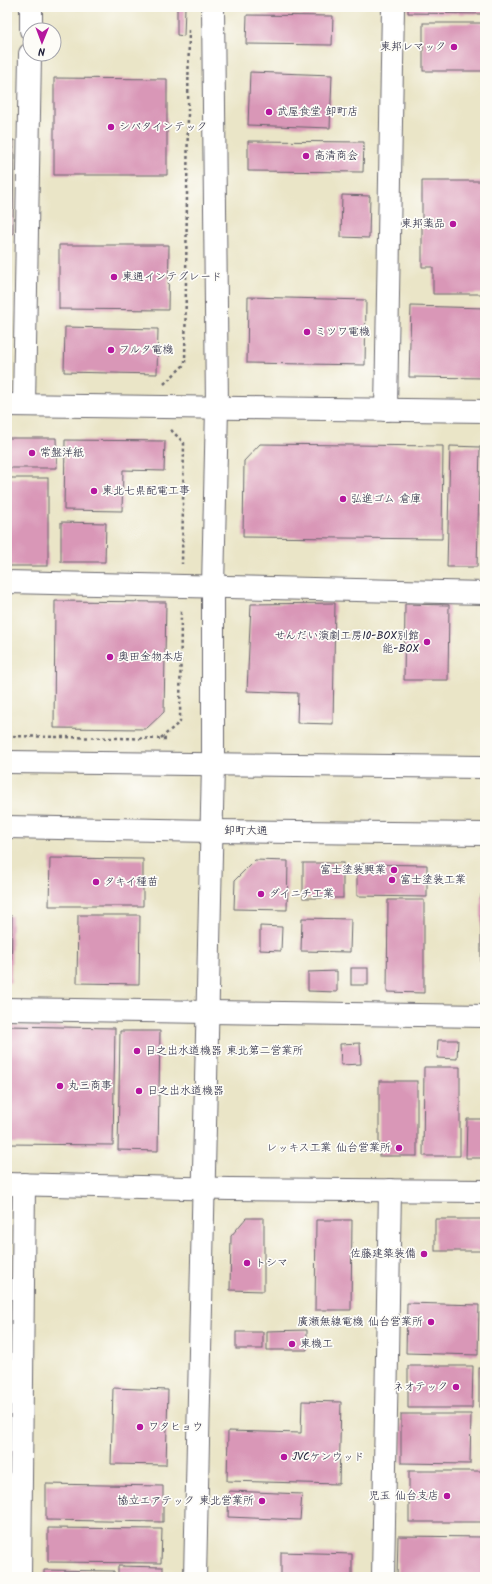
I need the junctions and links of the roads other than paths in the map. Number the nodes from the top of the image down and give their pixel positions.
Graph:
1 (31, 7) edge
2 (213, 7) edge
3 (394, 7) edge
4 (31, 22) edge
5 (30, 62) edge
6 (16, 405) edge
7 (217, 407) junction
8 (386, 410) junction
9 (485, 411) edge
10 (7, 582) edge
11 (213, 587) junction
12 (485, 593) edge
13 (7, 762) edge
14 (213, 764) junction
15 (485, 767) edge
16 (7, 827) edge
17 (211, 831) junction
18 (485, 834) edge
19 (7, 1009) edge
20 (207, 1012) junction
21 (485, 1016) edge
22 (15, 1184) edge
23 (203, 1188) junction
24 (390, 1190) junction
25 (485, 1191) edge
26 (20, 1577) edge
27 (195, 1577) edge
28 (383, 1577) edge

1 - 4 street
2 - 7 street
3 - 8 street
5 - 6 street
6 - 7 street
7 - 8 street
7 - 11 street
8 - 9 street
10 - 11 street
11 - 12 street
11 - 14 street
13 - 14 street
14 - 15 street
14 - 17 street
16 - 17 street, 卸町大通
17 - 18 street, 卸町大通
17 - 20 street
19 - 20 street
20 - 21 street
20 - 23 street
22 - 23 street
22 - 26 street
23 - 24 street
23 - 27 street
24 - 25 street
24 - 28 street

